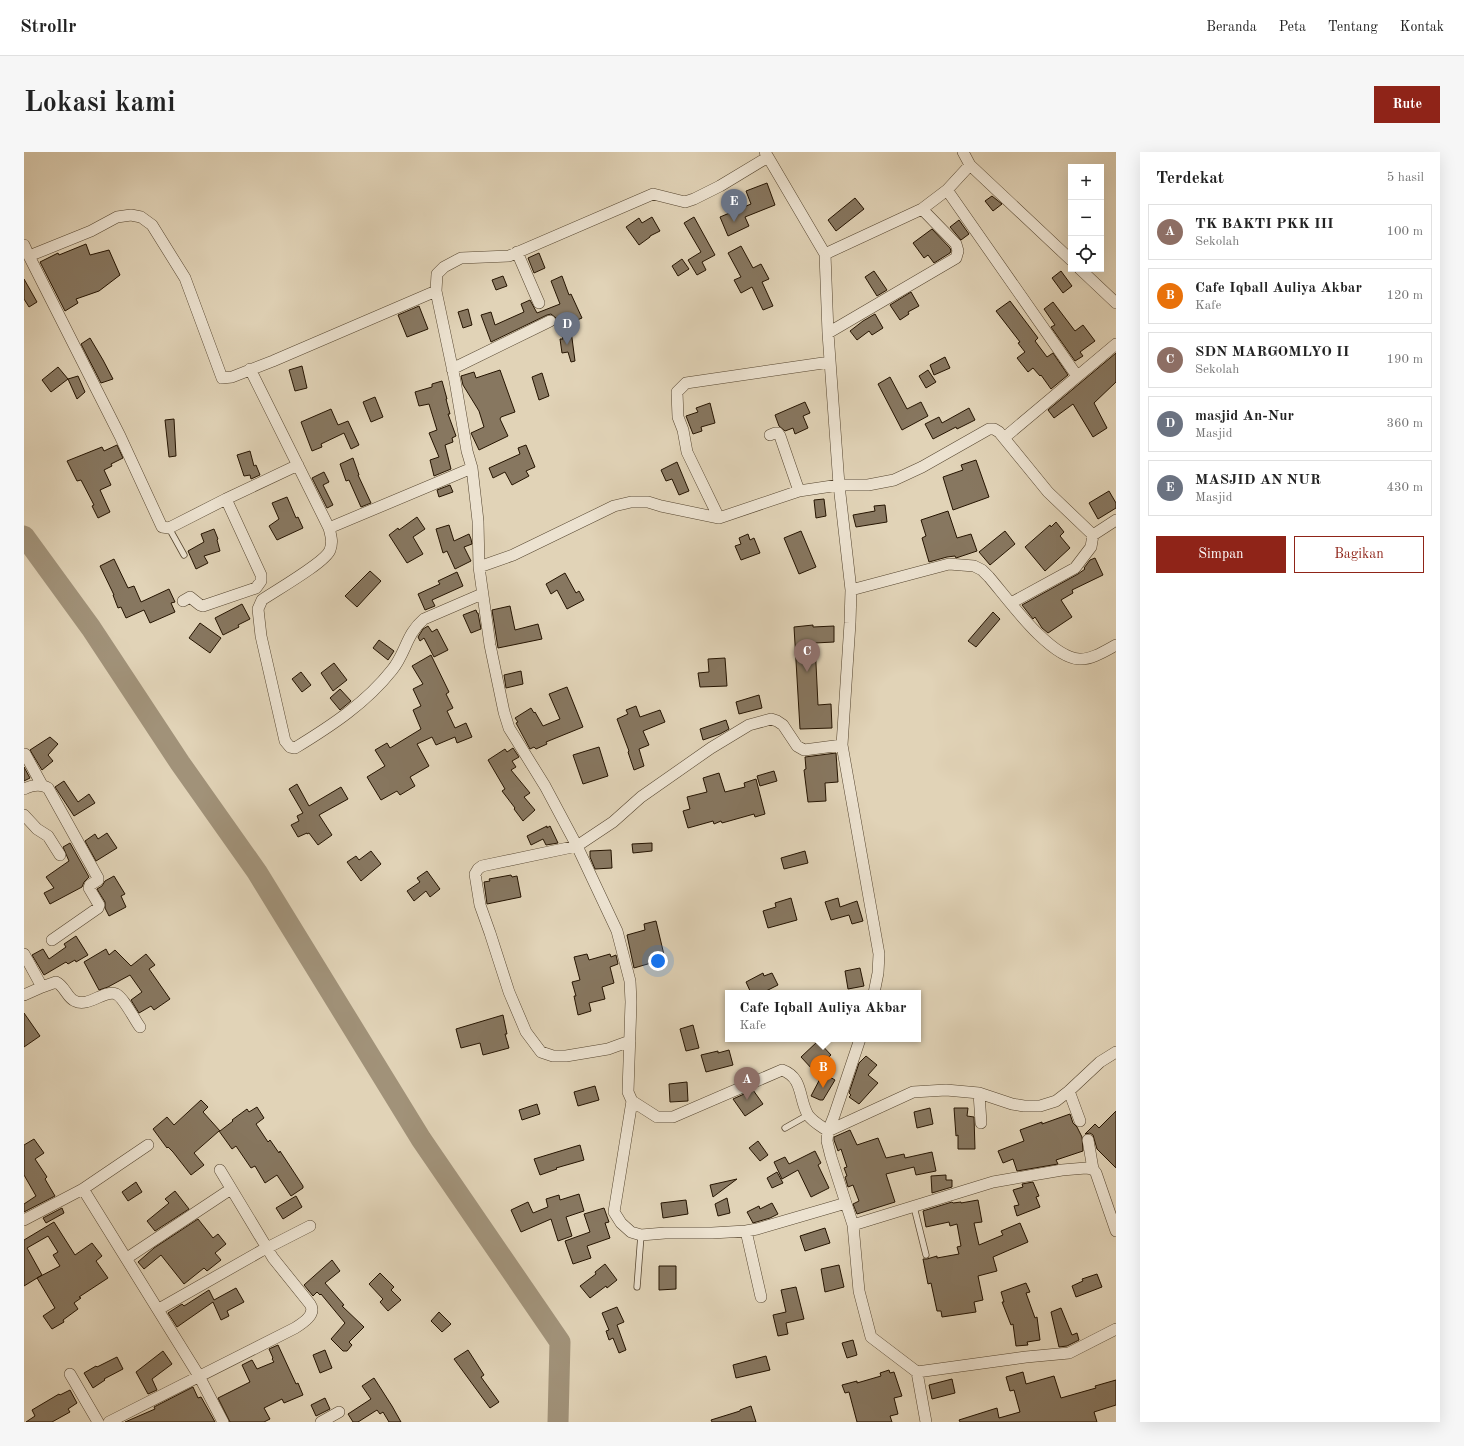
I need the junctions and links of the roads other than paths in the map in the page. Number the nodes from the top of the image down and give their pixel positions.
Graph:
1 (963, 152) edge
2 (766, 154) edge
3 (970, 165) junction
4 (947, 190) junction
5 (922, 209) junction
6 (24, 245) edge
7 (517, 252) junction
8 (825, 254) junction
9 (29, 256) junction
10 (1068, 257) edge
11 (1083, 272) edge
12 (436, 290) junction
13 (539, 303) dead end
14 (1116, 303) edge
15 (550, 321) dead end
16 (828, 333) junction
17 (1116, 344) edge
18 (830, 362) junction
19 (250, 369) junction
20 (452, 369) junction
21 (1078, 376) junction
22 (770, 434) dead end
23 (1004, 438) junction
24 (298, 465) junction
25 (472, 468) junction
26 (839, 485) junction
27 (799, 491) junction
28 (226, 499) junction
29 (718, 518) junction
30 (1116, 520) edge
31 (170, 528) junction
32 (329, 528) junction
33 (1093, 535) junction
34 (184, 555) dead end
35 (478, 567) junction
36 (851, 590) junction
37 (482, 594) junction
38 (183, 601) dead end
39 (1011, 603) junction
40 (1116, 645) edge
41 (842, 745) junction
42 (25, 754) edge
43 (42, 785) junction
44 (24, 789) edge
45 (24, 815) edge
46 (577, 846) junction
47 (60, 855) dead end
48 (52, 940) dead end
49 (24, 954) edge
50 (42, 987) junction
51 (875, 990) edge
52 (24, 996) edge
53 (140, 1027) dead end
54 (630, 1041) junction
55 (859, 1042) edge
56 (1116, 1052) edge
57 (1069, 1091) junction
58 (979, 1094) junction
59 (632, 1101) junction
60 (808, 1115) junction
61 (1080, 1121) dead end
62 (981, 1123) dead end
63 (785, 1128) dead end
64 (828, 1131) junction
65 (1088, 1140) dead end
66 (148, 1145) dead end
67 (1093, 1169) junction
68 (220, 1170) dead end
69 (83, 1189) junction
70 (231, 1189) junction
71 (846, 1203) junction
72 (914, 1206) junction
73 (1113, 1210) edge
74 (24, 1220) edge
75 (853, 1225) junction
76 (310, 1226) dead end
77 (746, 1231) junction
78 (1116, 1231) edge
79 (641, 1235) junction
80 (267, 1249) junction
81 (926, 1255) dead end
82 (127, 1258) junction
83 (637, 1287) dead end
84 (761, 1297) dead end
85 (159, 1310) junction
86 (1116, 1329) edge
87 (917, 1372) junction
88 (70, 1374) dead end
89 (199, 1376) junction
90 (339, 1412) dead end
91 (98, 1422) edge
92 (109, 1422) edge
93 (223, 1422) edge
94 (321, 1422) edge
95 (926, 1422) edge

1 - 3 street
2 - 7 street
2 - 8 street
3 - 4 street
3 - 10 street
4 - 5 street
4 - 21 street
5 - 8 street
5 - 16 street
6 - 9 street
7 - 12 street
7 - 13 street
8 - 16 street
9 - 19 street
9 - 31 street
11 - 14 street
12 - 19 street
12 - 20 street
15 - 20 street
16 - 18 street
17 - 21 street
18 - 26 street
18 - 29 street
19 - 24 street
20 - 25 street
21 - 23 street
22 - 27 street
23 - 26 street
23 - 33 street
24 - 28 street
24 - 32 street
25 - 32 street
25 - 35 street
26 - 27 street
26 - 36 street
27 - 29 street
28 - 31 street
28 - 38 street
29 - 35 street
30 - 33 street
31 - 34 lane
32 - 37 street
33 - 39 street
35 - 37 street
36 - 39 street
36 - 41 street
37 - 46 street
39 - 40 street
41 - 46 street
41 - 51 street
42 - 43 street
43 - 44 street
43 - 48 street
45 - 47 street
46 - 54 street
46 - 54 street
49 - 50 street
50 - 52 street
50 - 53 street
54 - 59 street
55 - 64 street
56 - 57 street
57 - 58 street
57 - 61 street
58 - 62 street
58 - 64 street
59 - 60 street
59 - 79 street
60 - 63 lane
60 - 64 street
64 - 71 street
65 - 67 street
66 - 69 street
67 - 72 street
67 - 73 street
68 - 70 street
69 - 74 street
69 - 82 street
70 - 80 street
70 - 82 street
71 - 75 street
71 - 77 street
72 - 75 street
72 - 81 lane
73 - 78 street
75 - 87 street
76 - 80 street
77 - 79 street
77 - 84 street
79 - 83 lane
80 - 85 street
80 - 89 street
82 - 85 street
85 - 89 street
86 - 87 street
87 - 95 street
88 - 91 street
89 - 92 street
89 - 93 street
90 - 94 street

